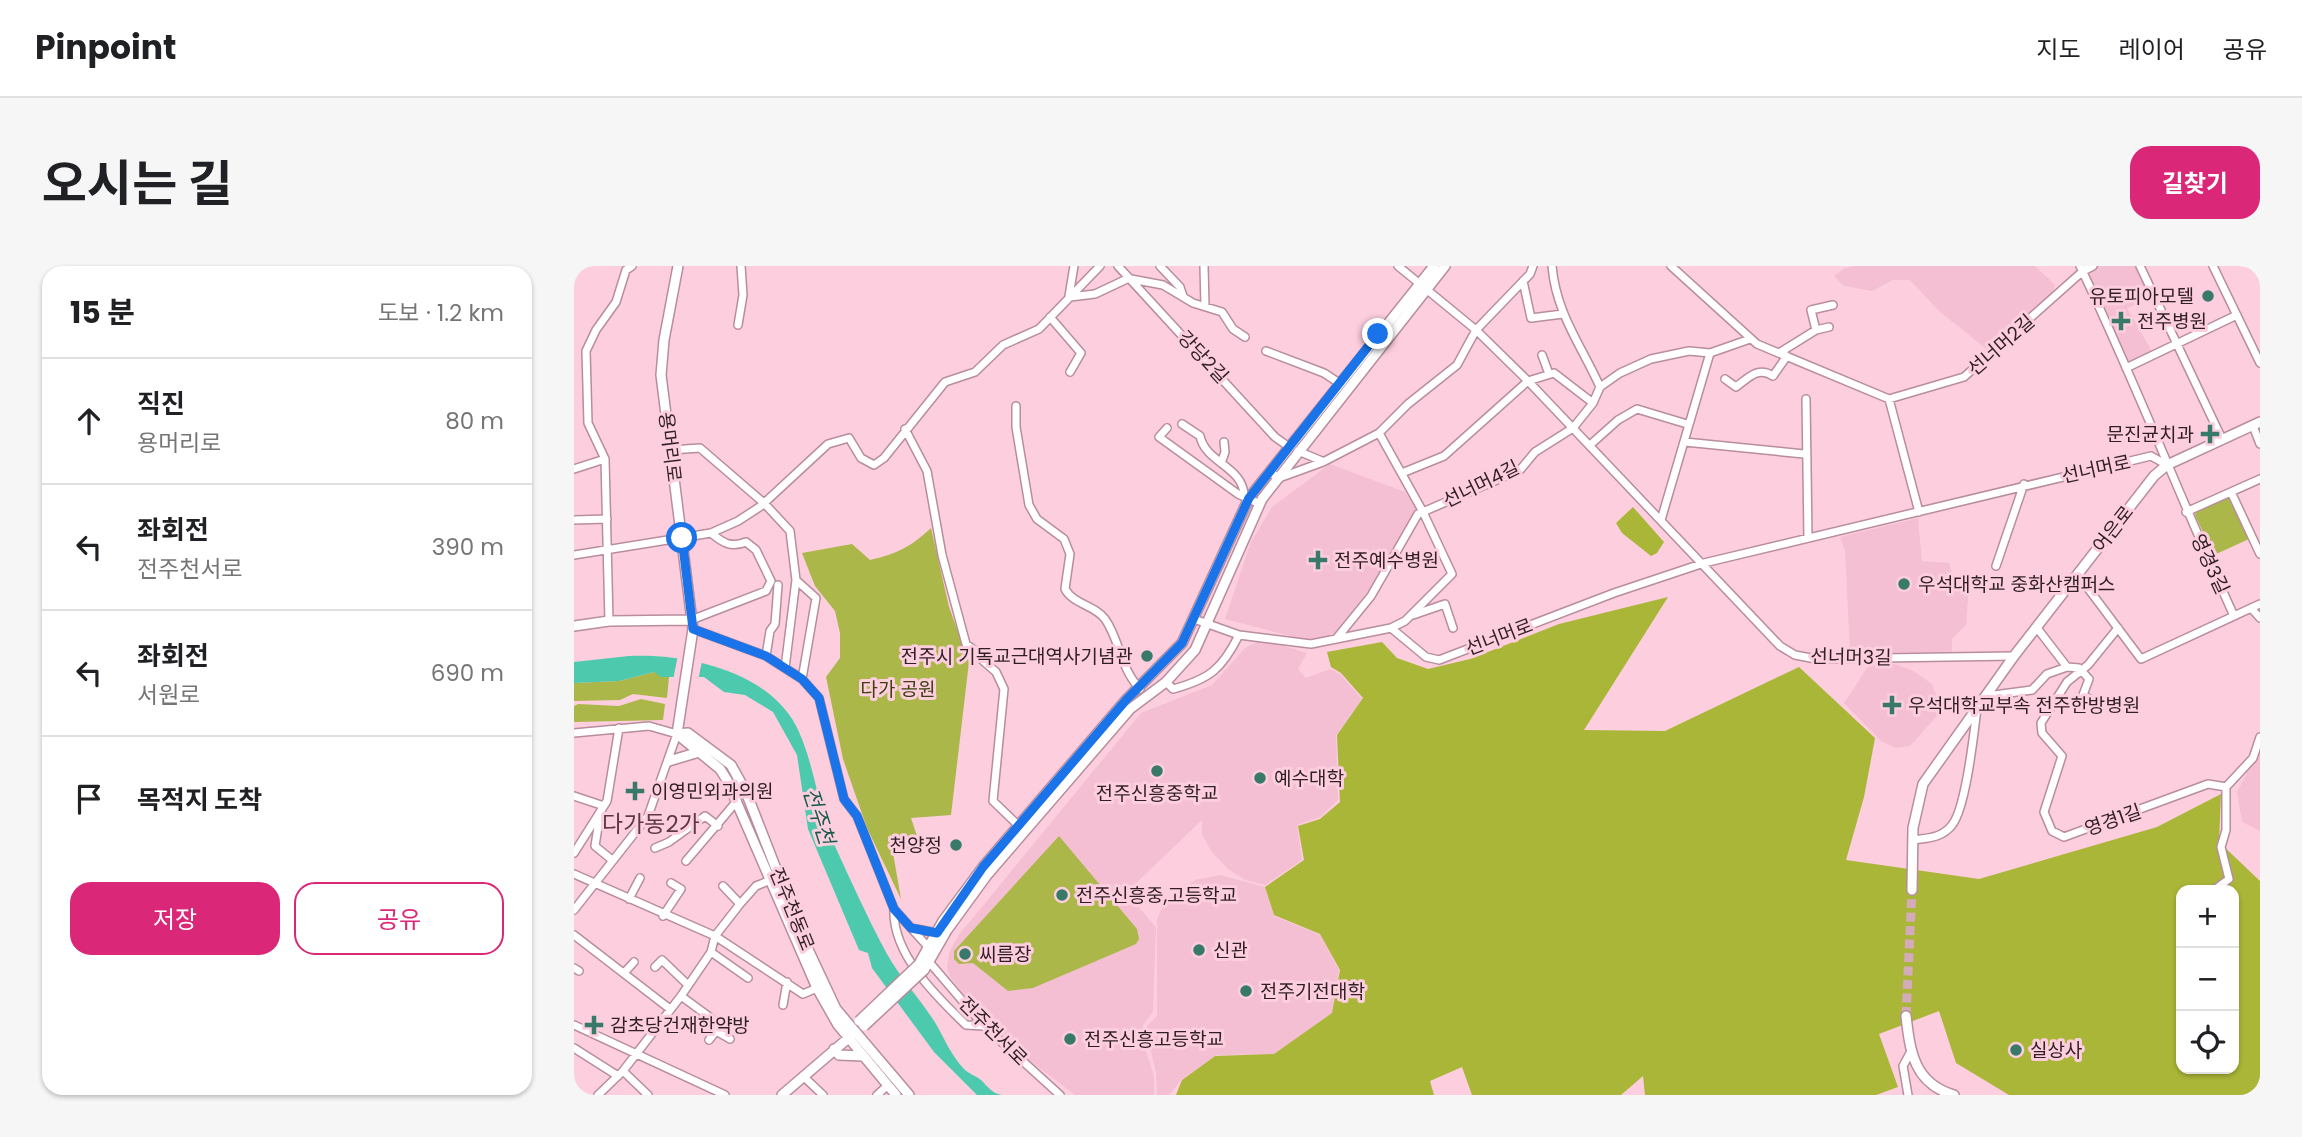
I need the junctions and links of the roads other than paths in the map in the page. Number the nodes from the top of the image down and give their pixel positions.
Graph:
1 (632, 266) edge
2 (678, 266) edge
3 (741, 266) edge
4 (1074, 266) edge
5 (1100, 266) edge
6 (1118, 266) edge
7 (1160, 266) edge
8 (1204, 266) edge
9 (1398, 266) edge
10 (1434, 266) edge
11 (1445, 266) edge
12 (1533, 266) edge
13 (1552, 266) edge
14 (1671, 266) edge
15 (1686, 266) edge
16 (2093, 266) edge
17 (2140, 266) edge
18 (2213, 266) edge
19 (2081, 269) edge
20 (1680, 274) junction
21 (1129, 278) junction
22 (1523, 281) junction
23 (1422, 286) junction
24 (1069, 297) junction
25 (1183, 297) junction
26 (1833, 305) dead end
27 (1205, 306) junction
28 (1563, 314) junction
29 (2237, 315) junction
30 (1051, 317) junction
31 (738, 325) dead end
32 (1829, 327) dead end
33 (1476, 330) junction
34 (1816, 330) junction
35 (1245, 337) dead end
36 (1750, 340) junction
37 (2176, 344) junction
38 (1266, 351) dead end
39 (1710, 353) junction
40 (1542, 355) dead end
41 (1783, 355) junction
42 (2260, 362) edge
43 (2126, 368) junction
44 (1070, 372) dead end
45 (1549, 374) junction
46 (1725, 379) dead end
47 (1528, 381) junction
48 (1339, 383) junction
49 (1601, 387) junction
50 (1806, 399) dead end
51 (1889, 399) junction
52 (1593, 403) junction
53 (1016, 406) dead end
54 (1182, 424) dead end
55 (1687, 424) junction
56 (2256, 424) edge
57 (1167, 428) dead end
58 (1573, 428) junction
59 (905, 429) junction
60 (1378, 433) junction
61 (2222, 439) junction
62 (1224, 442) dead end
63 (1685, 442) junction
64 (2260, 444) edge
65 (1590, 445) junction
66 (1294, 449) junction
67 (671, 450) junction
68 (1804, 454) junction
69 (605, 459) junction
70 (1322, 461) junction
71 (1221, 463) junction
72 (2166, 465) junction
73 (574, 469) edge
74 (1402, 473) junction
75 (1275, 475) junction
76 (2260, 479) edge
77 (2024, 484) junction
78 (2231, 492) junction
79 (1247, 497) junction
80 (764, 503) junction
81 (1260, 503) junction
82 (1423, 512) junction
83 (1919, 512) junction
84 (2186, 512) junction
85 (607, 519) junction
86 (574, 520) edge
87 (1661, 520) junction
88 (711, 533) junction
89 (682, 538) junction
90 (1808, 538) junction
91 (608, 550) junction
92 (2260, 554) edge
93 (574, 555) edge
94 (1703, 564) junction
95 (1996, 566) dead end
96 (2078, 575) junction
97 (796, 580) junction
98 (778, 585) dead end
99 (2260, 604) edge
100 (2251, 608) junction
101 (1410, 616) junction
102 (2234, 616) junction
103 (2260, 618) edge
104 (1194, 619) junction
105 (609, 621) junction
106 (692, 624) junction
107 (1209, 624) junction
108 (574, 626) edge
109 (1391, 628) junction
110 (1453, 628) dead end
111 (2037, 628) junction
112 (2118, 628) junction
113 (1239, 635) junction
114 (1335, 639) junction
115 (766, 656) junction
116 (2014, 656) junction
117 (2067, 667) junction
118 (785, 668) junction
119 (2081, 671) junction
120 (802, 679) junction
121 (1166, 682) junction
122 (1140, 689) junction
123 (1986, 696) junction
124 (2093, 701) dead end
125 (1977, 708) junction
126 (619, 727) junction
127 (574, 733) edge
128 (677, 734) junction
129 (2260, 737) edge
130 (699, 752) junction
131 (669, 761) junction
132 (2226, 788) junction
133 (574, 796) edge
134 (737, 800) junction
135 (602, 808) junction
136 (718, 826) junction
137 (1023, 829) junction
138 (1913, 840) junction
139 (655, 848) dead end
140 (574, 853) edge
141 (612, 860) junction
142 (686, 861) dead end
143 (574, 874) edge
144 (640, 878) dead end
145 (771, 880) junction
146 (593, 882) junction
147 (671, 883) dead end
148 (2221, 885) edge
149 (723, 886) dead end
150 (1912, 890) tunnel mouth
151 (629, 900) junction
152 (740, 904) junction
153 (894, 909) junction
154 (574, 910) edge
155 (663, 916) junction
156 (911, 928) junction
157 (937, 933) junction
158 (574, 935) edge
159 (715, 936) junction
160 (929, 948) junction
161 (711, 951) junction
162 (634, 962) dead end
163 (925, 966) junction
164 (655, 967) dead end
165 (624, 973) junction
166 (748, 978) dead end
167 (787, 982) junction
168 (688, 985) junction
169 (817, 988) junction
170 (681, 996) junction
171 (783, 1005) dead end
172 (670, 1009) junction
173 (1906, 1016) tunnel mouth
174 (574, 1025) edge
175 (984, 1026) junction
176 (716, 1031) junction
177 (851, 1033) junction
178 (730, 1039) dead end
179 (709, 1040) dead end
180 (574, 1048) edge
181 (834, 1049) junction
182 (636, 1053) junction
183 (1910, 1053) junction
184 (863, 1056) junction
185 (620, 1073) junction
186 (803, 1076) junction
187 (887, 1086) junction
188 (605, 1088) junction
189 (598, 1095) edge
190 (612, 1095) edge
191 (648, 1095) edge
192 (725, 1095) edge
193 (782, 1095) edge
194 (823, 1095) edge
195 (877, 1095) edge
196 (896, 1095) edge
197 (909, 1095) edge
198 (1060, 1095) edge
199 (1908, 1095) edge
200 (1954, 1095) edge

1 - 69 street
2 - 67 street, 용머리로
3 - 31 street
4 - 24 street
5 - 24 street
6 - 21 street, 강당2길
7 - 25 street
8 - 27 street
9 - 23 street, 선너머3길
10 - 23 street
11 - 23 street
12 - 22 street
13 - 28 street
14 - 20 street
15 - 20 street
16 - 19 street, 선너머2길
17 - 37 street
18 - 29 street
19 - 43 street
19 - 51 street, 선너머2길
20 - 36 street
21 - 24 street
21 - 25 street
21 - 66 street, 강당2길
22 - 28 street
22 - 33 street
23 - 33 street, 선너머3길
23 - 48 street
23 - 66 street
24 - 30 street
25 - 27 street
26 - 34 street
27 - 35 street
28 - 49 street
29 - 37 street
29 - 42 street
30 - 44 street
30 - 59 street
32 - 34 street
33 - 47 street, 선너머3길
33 - 60 street
34 - 41 street
36 - 39 street
36 - 41 street
37 - 43 street
37 - 61 street
38 - 48 street
39 - 49 street
39 - 55 street
40 - 45 street
41 - 46 street
41 - 51 street
43 - 72 street
45 - 47 street
45 - 52 street
47 - 58 street, 선너머3길
47 - 74 street
48 - 66 street
49 - 52 street
50 - 68 street
51 - 83 street
52 - 58 street
53 - 122 street
54 - 71 street
55 - 63 street
55 - 65 street
56 - 61 street, 어은로
56 - 64 street
57 - 79 street
58 - 65 street, 선너머3길
58 - 82 street, 선너머4길
59 - 80 street
59 - 137 street
60 - 70 street
60 - 74 street, 선너머4길
61 - 72 street, 어은로
62 - 71 street
63 - 68 street
63 - 87 street
65 - 87 street, 선너머3길
66 - 70 street
66 - 75 street
67 - 80 street
67 - 89 street, 용머리로
68 - 90 street
69 - 73 street
69 - 85 street
70 - 75 street
71 - 79 street
72 - 77 street, 선너머로
72 - 84 street, 영경3길
72 - 96 street, 어은로
74 - 82 street, 선너머4길
75 - 79 street
75 - 81 street
76 - 78 street, 영경3길
77 - 83 street, 선너머로
77 - 95 street
78 - 84 street, 영경3길
78 - 92 street
79 - 81 street
79 - 104 street
80 - 88 street
80 - 97 street
81 - 107 street
82 - 101 street, 선너머4길
82 - 114 street, 선너머4길
83 - 90 street, 선너머로
84 - 102 street, 영경3길
85 - 86 street
85 - 91 street
87 - 94 street, 선너머3길
88 - 89 street
88 - 106 street
89 - 91 street
89 - 106 street, 용머리로
90 - 94 street, 선너머로
91 - 93 street
91 - 105 street
94 - 109 street, 선너머로
94 - 116 street, 선너머3길
96 - 111 street, 어은로
96 - 112 street
97 - 118 street
97 - 120 street
98 - 115 street
99 - 100 street
100 - 102 street
100 - 103 street
101 - 109 street, 선너머4길
101 - 110 street
102 - 112 street
104 - 107 street
104 - 122 street
105 - 106 street
105 - 108 street
106 - 115 street
106 - 128 street, 용머리로
107 - 113 street
107 - 121 street
109 - 114 street
111 - 116 street, 어은로
111 - 117 street
112 - 119 street, 영경1길
113 - 114 street
113 - 121 street
115 - 118 street
116 - 123 street, 어은로
117 - 119 street
117 - 123 street
118 - 120 street
119 - 124 street
119 - 132 street, 영경1길
120 - 153 street
121 - 137 street
122 - 137 street
123 - 125 street, 어은로
125 - 138 street, 어은로
125 - 138 street, 어은로
126 - 127 street, 전주천동로
126 - 128 street, 전주천동로
126 - 135 street
128 - 130 street, 전주천동로
128 - 131 street
128 - 177 street, 전주천동로
129 - 132 street
130 - 131 street
130 - 134 street, 전주천동로
131 - 141 street
132 - 148 street
133 - 135 street
134 - 136 street
134 - 145 street, 전주천동로
135 - 140 street
135 - 141 street
136 - 139 street
136 - 142 street
137 - 157 street
137 - 163 street
138 - 150 street, 어은로
141 - 146 street
143 - 146 street
144 - 151 street
145 - 152 street, 전주천동로
145 - 169 street, 전주천동로
146 - 151 street
146 - 154 street
147 - 155 street
149 - 152 street
151 - 155 street
152 - 159 street, 전주천동로
153 - 156 street
153 - 175 street
155 - 159 street
156 - 157 street
156 - 160 street
157 - 160 street
158 - 165 street
159 - 161 street
159 - 167 street
160 - 163 street
161 - 166 street
161 - 168 street
162 - 165 street
163 - 175 street, 전주천서로
163 - 177 street, bridge
164 - 168 street
165 - 172 street
167 - 169 street
167 - 171 street
168 - 170 street
169 - 177 street, 전주천동로
170 - 172 street
170 - 176 street
172 - 182 street
173 - 183 street
174 - 182 street
175 - 198 street, 전주천서로
176 - 178 street
176 - 179 street
177 - 181 street
177 - 184 street, 전주천동로
177 - 197 street, 전주천동로
180 - 185 street
181 - 184 street
181 - 186 street
182 - 185 street
182 - 192 street
183 - 199 street
183 - 200 street
184 - 187 street, 전주천동로
185 - 188 street
185 - 191 street
186 - 193 street
186 - 194 street
187 - 195 street
187 - 196 street, 전주천동로
188 - 189 street
188 - 190 street

